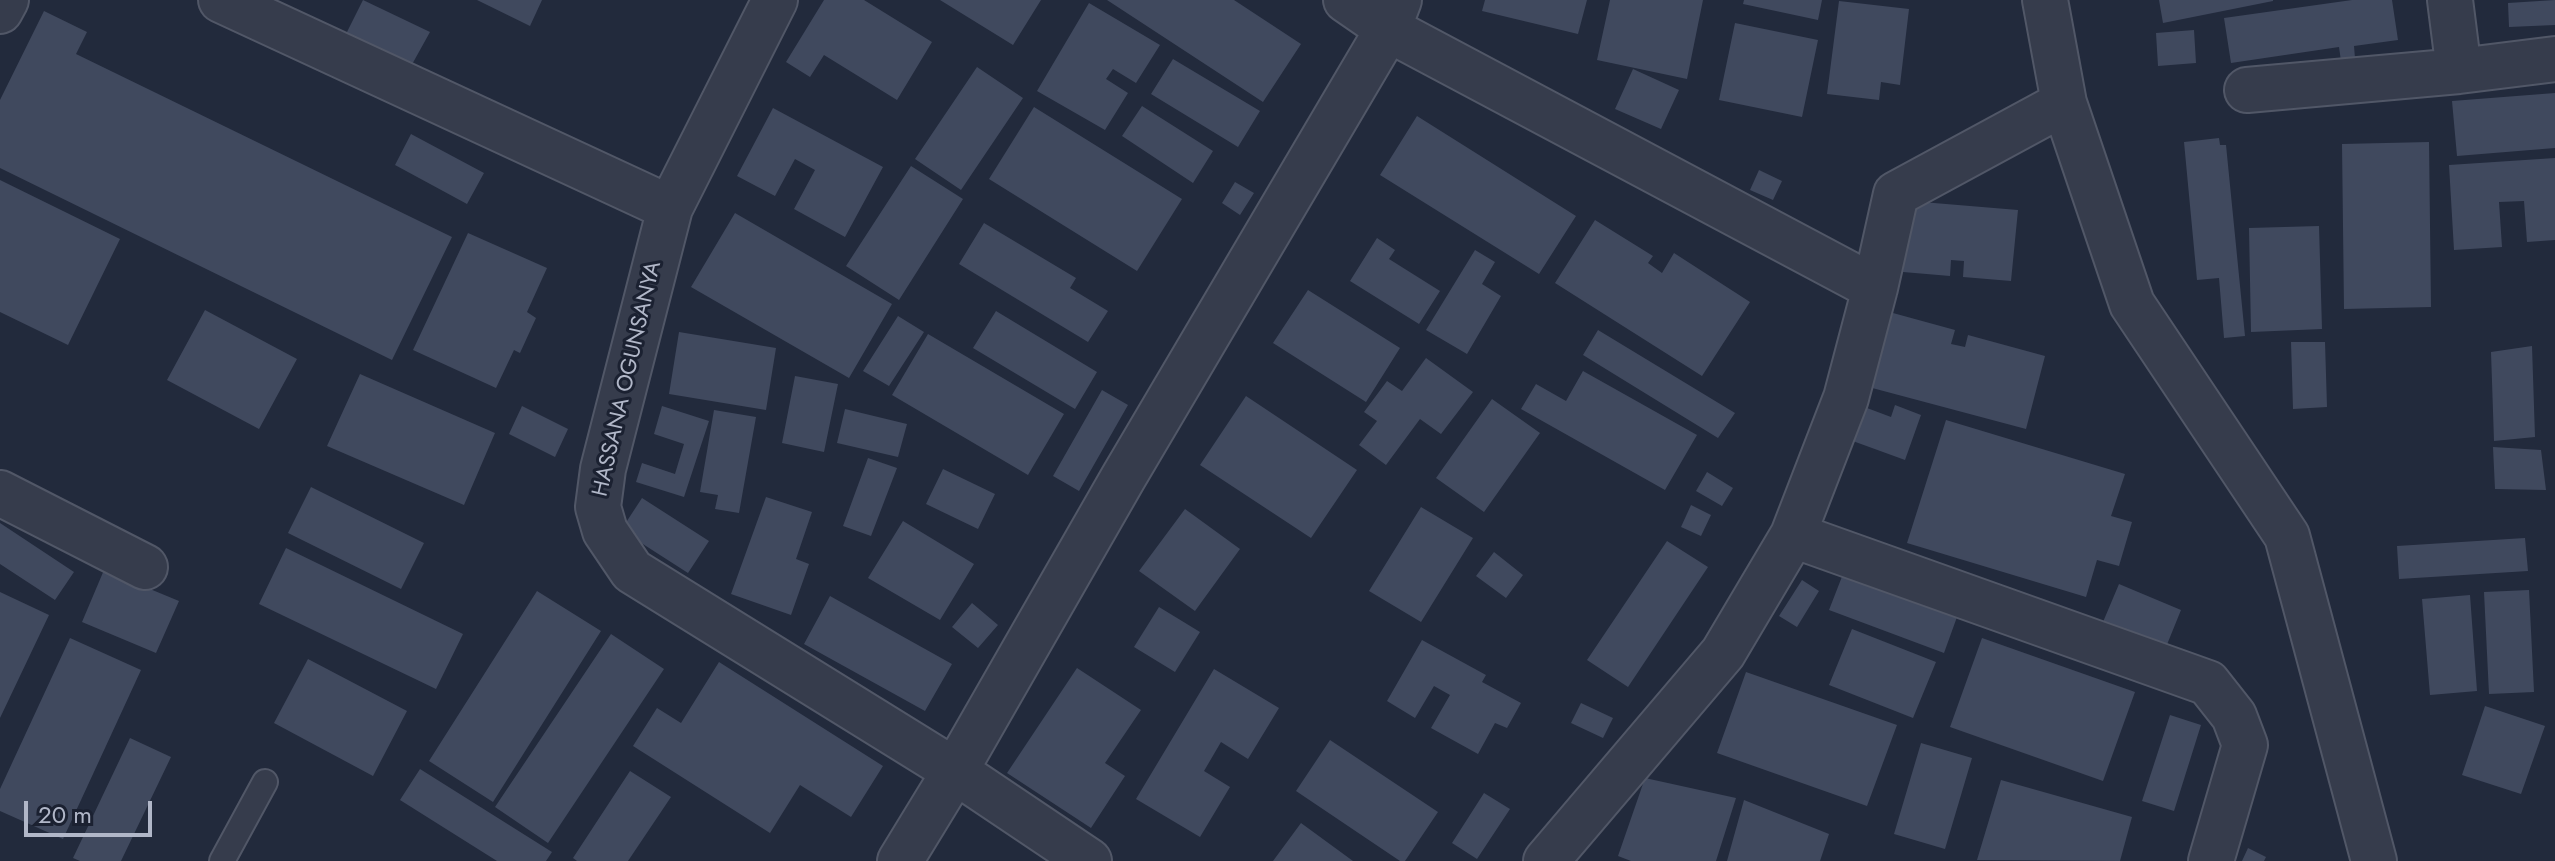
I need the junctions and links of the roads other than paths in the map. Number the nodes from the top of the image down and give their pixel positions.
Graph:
1 (6, 0) edge
2 (221, 0) edge
3 (775, 0) edge
4 (1346, 0) edge
5 (2045, 0) edge
6 (2450, 0) edge
7 (0, 11) edge
8 (1393, 14) edge
9 (2555, 59) edge
10 (2459, 71) junction
11 (2247, 90) dead end
12 (2064, 103) junction
13 (670, 208) junction
14 (1875, 288) junction
15 (0, 493) edge
16 (1793, 535) junction
17 (145, 567) dead end
18 (955, 771) junction
19 (265, 782) dead end
20 (1560, 858) edge
21 (222, 861) edge
22 (900, 861) edge
23 (1089, 861) edge
24 (2211, 861) edge
25 (2374, 861) edge

1 - 7 street
2 - 13 street
3 - 13 street, HASSANA OGUNSANYA
4 - 8 street
5 - 12 street
6 - 10 street
8 - 14 street
8 - 18 street
9 - 10 street
10 - 11 street
12 - 14 street
12 - 25 street
13 - 18 street, HASSANA OGUNSANYA
14 - 16 street
15 - 17 street
16 - 20 street
16 - 24 street
18 - 22 street
18 - 23 street, HASSANA OGUNSANYA
19 - 21 lane

